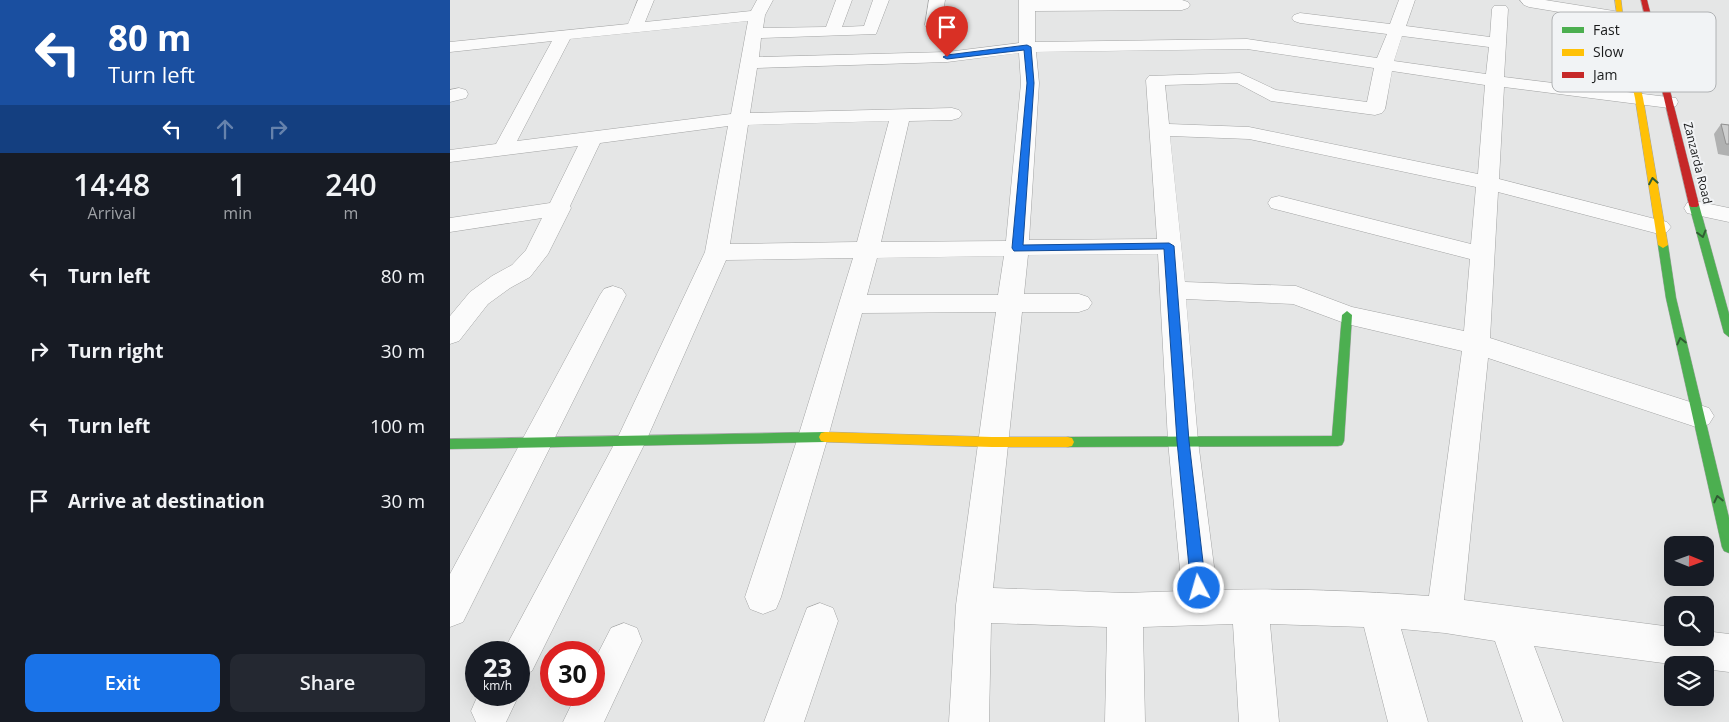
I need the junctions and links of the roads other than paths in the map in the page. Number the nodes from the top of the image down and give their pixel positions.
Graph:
1 (646, 0) edge
2 (844, 0) edge
3 (881, 0) edge
4 (937, 0) edge
5 (1307, 0) edge
6 (1407, 0) edge
7 (1528, 0) edge
8 (1181, 2) edge
9 (1027, 3) edge
10 (1500, 9) dead end
11 (1590, 12) edge
12 (759, 16) edge
13 (1300, 18) junction
14 (933, 25) dead end
15 (634, 28) junction
16 (1189, 31) junction
17 (1396, 31) junction
18 (832, 32) junction
19 (564, 35) junction
20 (1498, 44) junction
21 (450, 46) edge
22 (1027, 47) junction
23 (1287, 50) junction
24 (749, 63) junction
25 (1384, 64) junction
26 (1495, 80) junction
27 (1552, 87) edge
28 (1591, 92) edge
29 (1638, 92) edge
30 (1667, 92) edge
31 (1639, 98) junction
32 (1669, 102) junction
33 (952, 114) dead end
34 (900, 116) junction
35 (740, 119) junction
36 (1158, 130) junction
37 (592, 138) junction
38 (503, 149) junction
39 (450, 156) edge
40 (1488, 183) junction
41 (1279, 203) dead end
42 (560, 208) junction
43 (1695, 208) junction
44 (1729, 215) edge
45 (450, 225) edge
46 (1659, 227) junction
47 (1169, 246) junction
48 (1017, 248) junction
49 (867, 250) junction
50 (717, 252) junction
51 (1482, 254) junction
52 (1173, 290) junction
53 (613, 295) dead end
54 (1009, 303) junction
55 (1079, 303) dead end
56 (851, 304) junction
57 (1347, 315) junction
58 (1727, 318) edge
59 (450, 334) edge
60 (1476, 344) junction
61 (1699, 416) junction
62 (813, 438) junction
63 (631, 440) junction
64 (1183, 441) junction
65 (536, 442) junction
66 (992, 442) junction
67 (450, 444) edge
68 (1729, 547) edge
69 (763, 597) dead end
70 (974, 605) junction
71 (1201, 606) junction
72 (1250, 606) junction
73 (450, 610) edge
74 (1125, 610) junction
75 (1378, 610) junction
76 (1445, 615) junction
77 (820, 621) dead end
78 (1508, 625) junction
79 (528, 641) edge
80 (624, 641) dead end
81 (1729, 653) edge
82 (583, 722) edge
83 (784, 722) edge
84 (969, 722) edge
85 (1125, 722) edge
86 (1259, 722) edge
87 (1408, 722) edge
88 (1543, 722) edge

1 - 15 street
2 - 18 street
3 - 18 street
4 - 14 street
5 - 13 street
6 - 17 street
7 - 11 street
8 - 9 street
8 - 16 street
9 - 22 street
10 - 20 street
12 - 15 street
12 - 18 street
12 - 24 street
13 - 17 street
13 - 23 street
15 - 19 street
16 - 22 street
16 - 23 street
17 - 20 street
17 - 25 street
19 - 21 street
19 - 38 street
20 - 26 street
22 - 24 street
22 - 48 street
23 - 25 street
24 - 35 street
25 - 26 street
25 - 36 street
26 - 27 street
26 - 40 street
28 - 31 street
29 - 31 main road
30 - 32 main road, Zanzarda Road
31 - 32 street
46 -> 31 main road
32 - 43 main road, Zanzarda Road
33 - 34 street
34 - 35 street
34 - 49 street
35 - 37 street
35 - 50 street
36 - 40 street
36 - 47 street
37 - 38 street
37 - 42 street
38 - 39 street
40 - 46 street
40 - 51 street
41 - 51 street
42 - 45 street
42 - 59 street
43 - 44 street
43 -> 58 main road, Zanzarda Road
61 -> 46 main road
47 - 48 street
47 - 52 street
48 - 49 street
48 - 54 street
49 - 50 street
49 - 56 street
50 - 63 street
51 - 60 street
52 - 57 street
52 - 64 street
53 - 65 street
54 - 55 street
54 - 56 street
54 - 66 street
56 - 62 street
57 - 60 street
57 - 64 main road
60 - 61 street
60 - 76 street
68 -> 61 main road
62 - 63 main road
62 - 66 main road
62 - 69 street
63 - 65 main road
63 - 79 street
64 - 66 main road
64 - 71 street
65 - 67 main road
65 - 73 street
66 - 70 street
70 - 74 street
70 - 84 street
71 - 72 street
71 - 74 street
72 - 75 street
72 - 86 street
74 - 85 street
75 - 76 street
75 - 87 street
76 - 78 street
77 - 83 street
78 - 81 street
78 - 88 street
80 - 82 street

